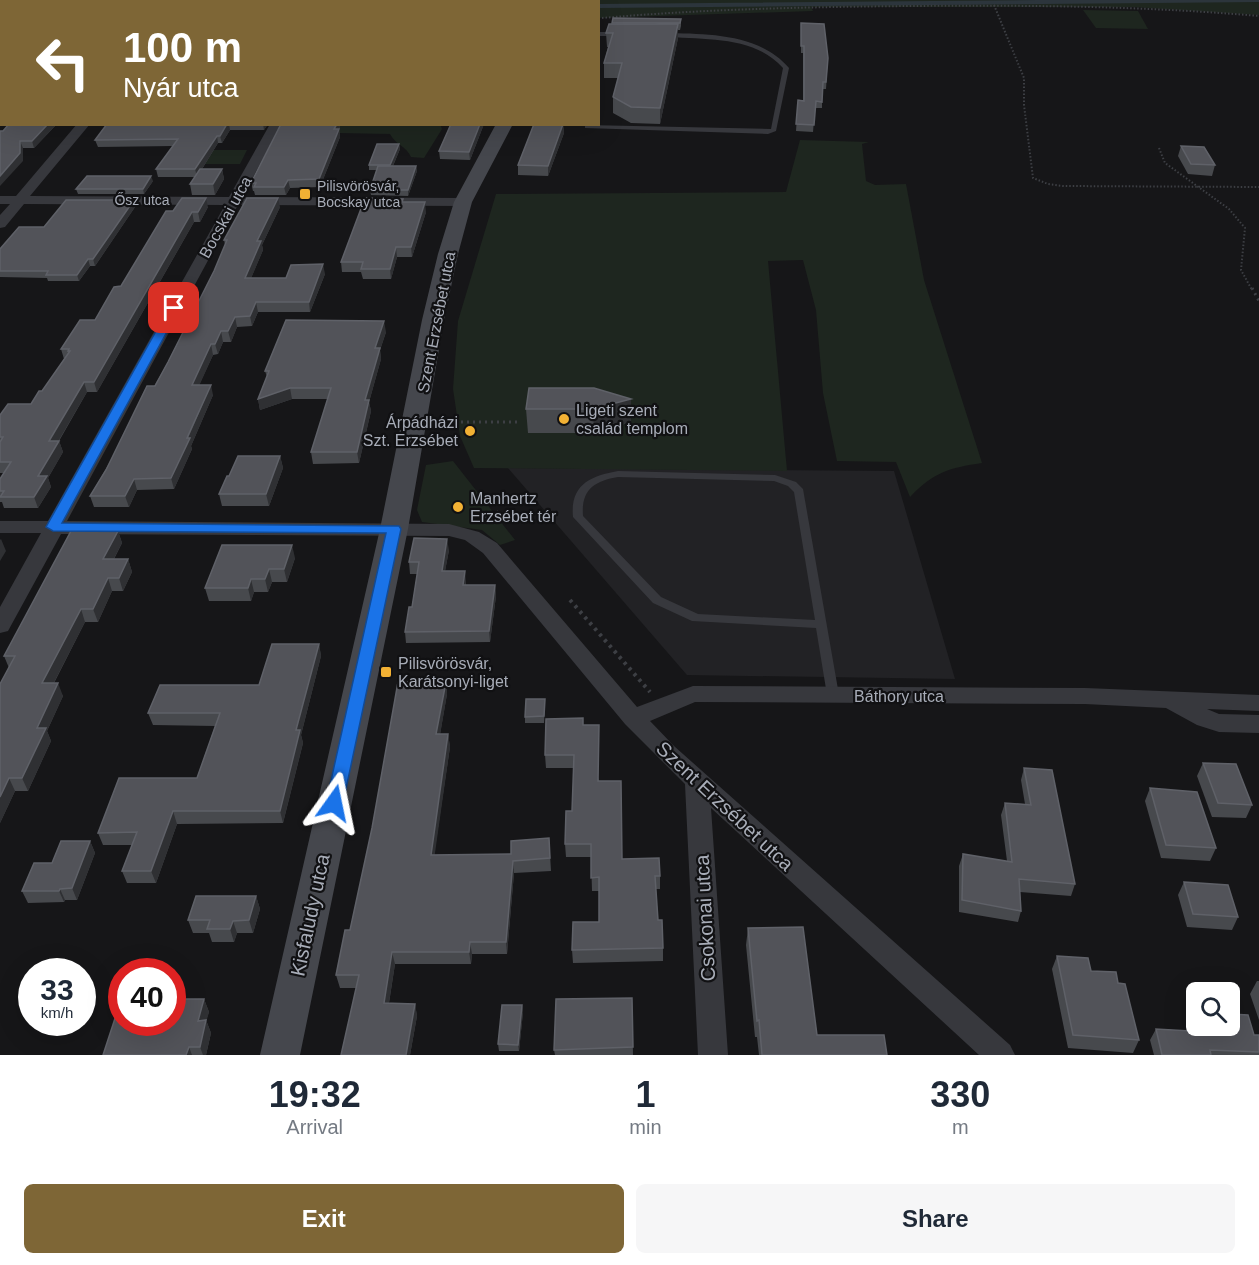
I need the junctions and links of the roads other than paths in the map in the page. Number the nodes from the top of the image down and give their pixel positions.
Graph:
1 (600, 34) edge
2 (632, 34) edge
3 (655, 35) edge
4 (82, 126) edge
5 (275, 126) edge
6 (504, 126) edge
7 (587, 127) dead end
8 (0, 200) edge
9 (20, 200) junction
10 (234, 200) junction
11 (464, 202) junction
12 (0, 224) edge
13 (0, 527) edge
14 (53, 527) junction
15 (394, 529) junction
16 (821, 624) junction
17 (0, 626) edge
18 (833, 695) junction
19 (1170, 700) junction
20 (1259, 703) edge
21 (633, 718) junction
22 (1259, 724) edge
23 (697, 782) junction
24 (280, 1055) edge
25 (713, 1055) edge
26 (1000, 1055) edge

1 - 2 lane
3 - 7 lane
4 - 9 street
5 - 10 street, Bocskai utca
6 - 11 street, Szent Erzsébet utca
8 - 9 street, Ősz utca
9 - 10 street, Ősz utca
9 - 12 street
10 - 11 street, Ősz utca
10 - 14 street, Bocskai utca
11 - 15 street, Szent Erzsébet utca
13 - 14 street
14 - 15 street
14 - 17 street, Bocskai utca
15 - 21 street, Szent Erzsébet utca
15 - 24 street, Kisfaludy utca
16 - 16 lane
16 - 18 lane
18 - 19 street, Báthory utca
18 - 21 street, Báthory utca
19 - 20 street, Báthory utca
19 - 22 street, Báthory utca
21 - 23 street, Szent Erzsébet utca
23 - 25 street, Csokonai utca
23 - 26 street, Szent Erzsébet utca

